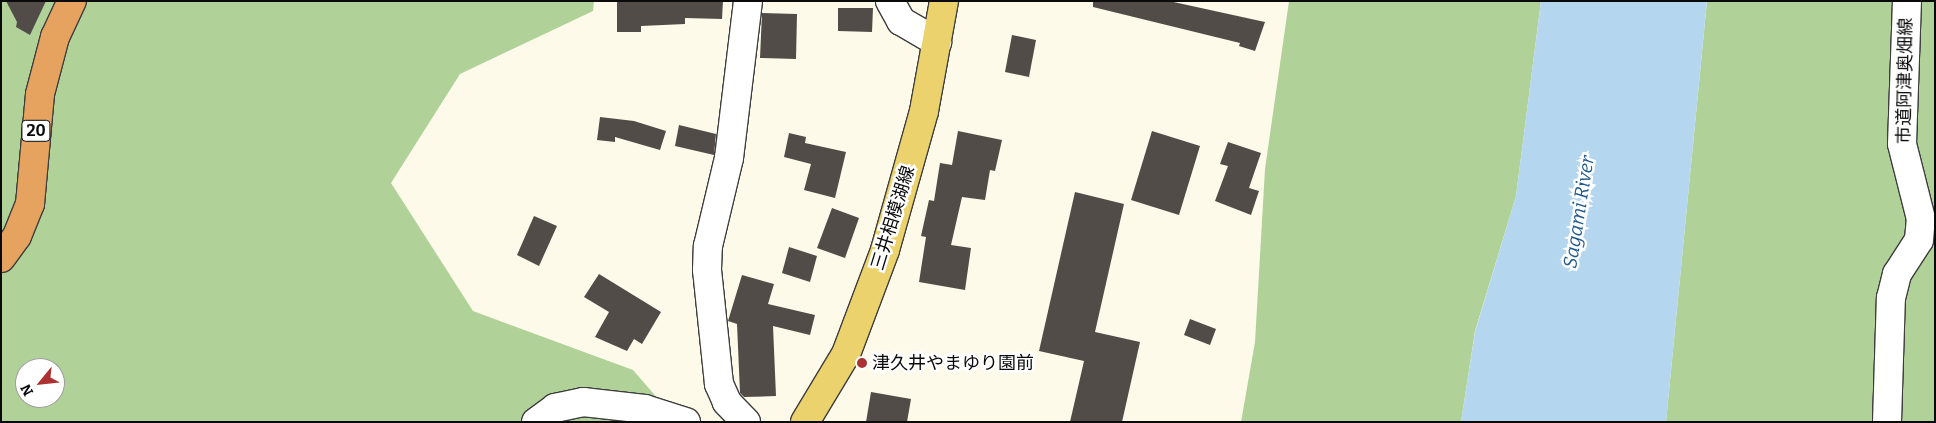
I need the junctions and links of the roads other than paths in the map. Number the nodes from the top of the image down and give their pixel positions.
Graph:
1 (72, 1) edge
2 (748, 1) edge
3 (890, 1) edge
4 (944, 1) edge
5 (1907, 1) edge
6 (937, 42) junction
7 (1, 258) edge
8 (536, 422) edge
9 (686, 422) edge
10 (746, 422) edge
11 (805, 422) edge
12 (1887, 422) edge

1 - 7 highway, 20
2 - 10 street
3 - 6 street
4 - 6 main road, 三井相模湖線
5 - 12 street, 市道阿津奥畑線
6 - 11 main road, 三井相模湖線
8 - 9 street

